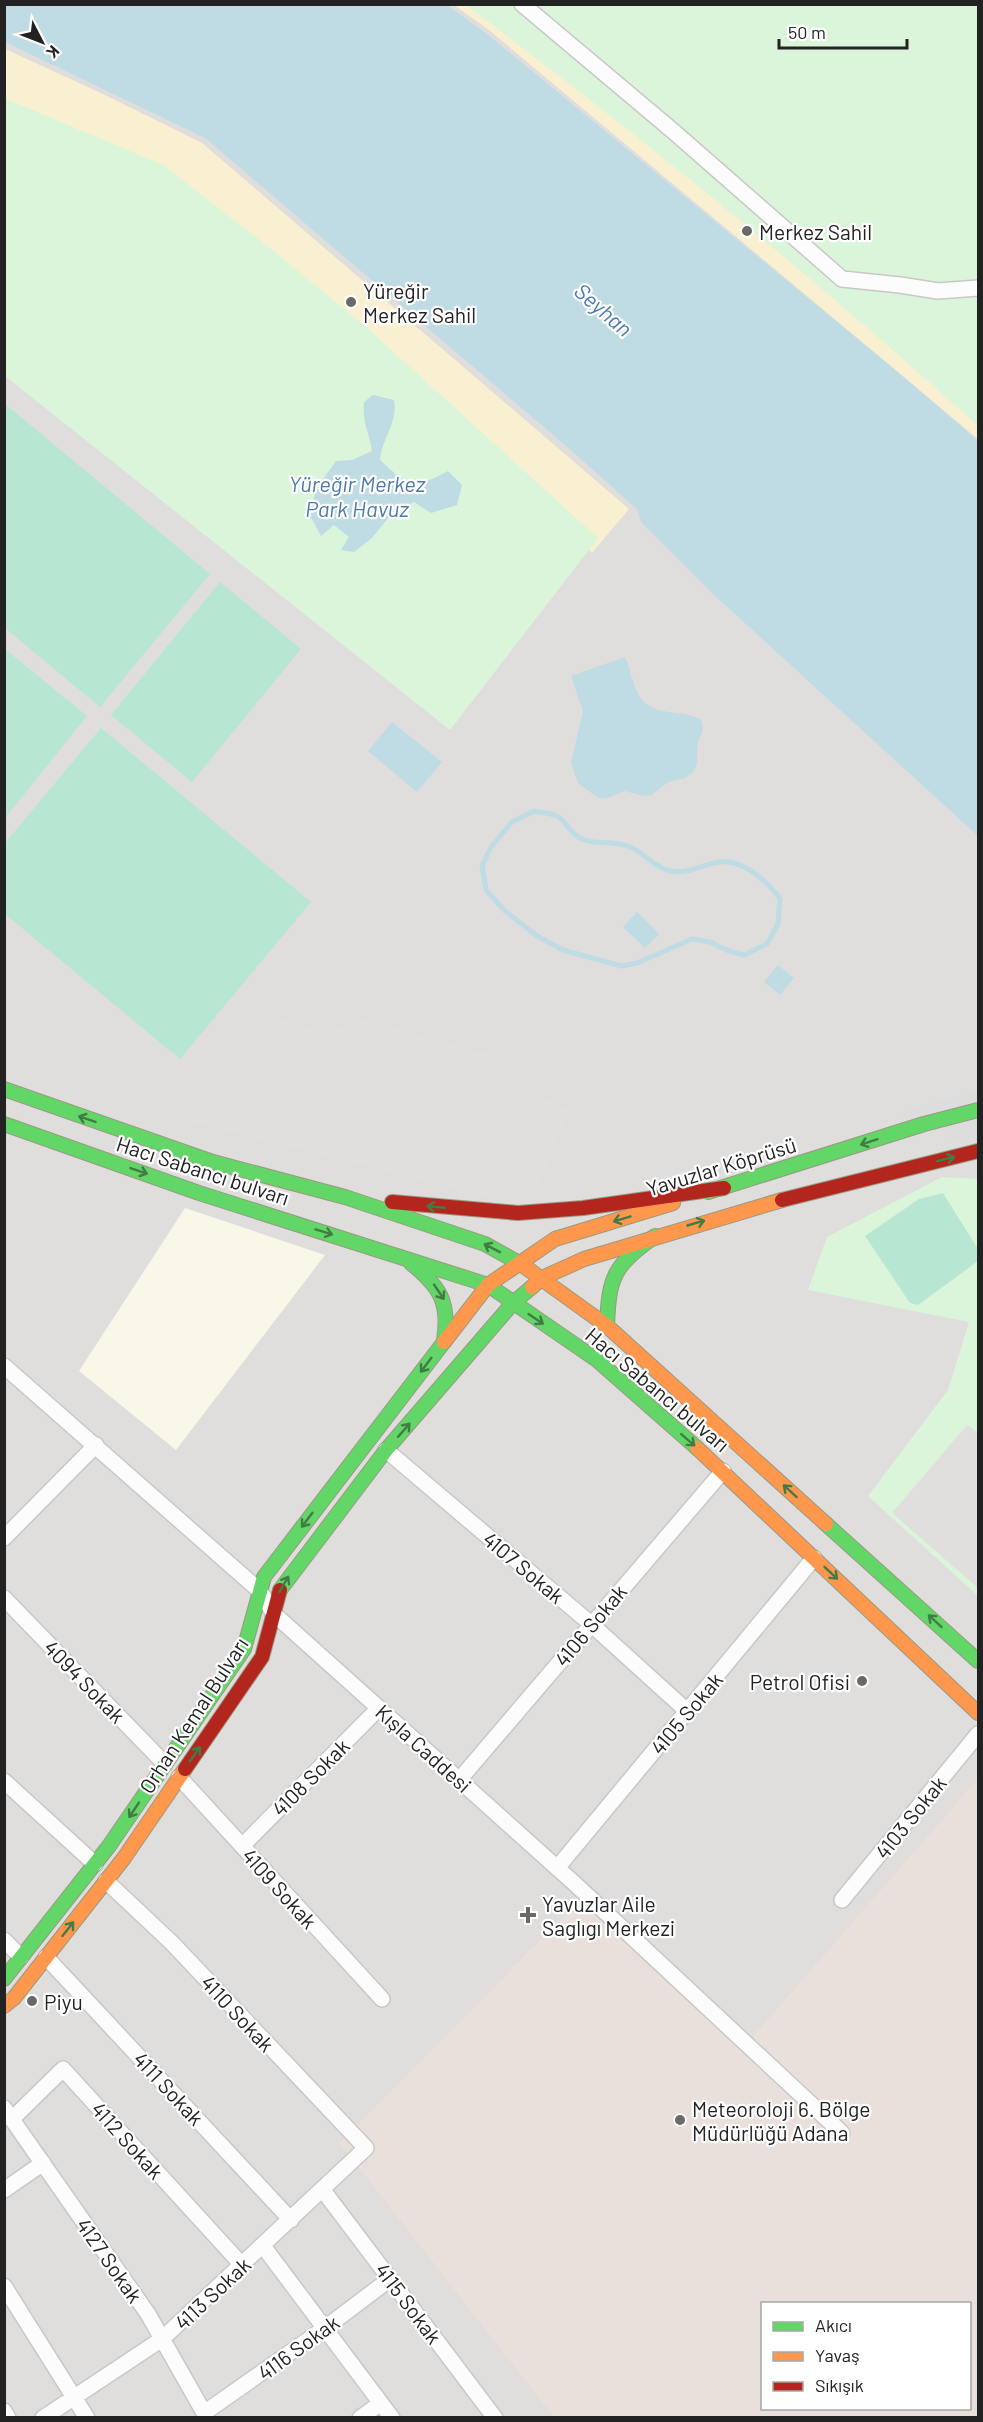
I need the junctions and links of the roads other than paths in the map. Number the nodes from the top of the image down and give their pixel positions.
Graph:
1 (522, 4) edge
2 (978, 288) edge
3 (4, 1089) edge
4 (978, 1110) edge
5 (4, 1124) edge
6 (978, 1152) edge
7 (724, 1188) junction
8 (345, 1197) junction
9 (655, 1236) junction
10 (402, 1256) junction
11 (519, 1262) junction
12 (542, 1278) junction
13 (488, 1286) junction
14 (513, 1303) junction
15 (607, 1326) junction
16 (444, 1340) junction
17 (4, 1366) edge
18 (96, 1445) junction
19 (386, 1450) junction
20 (723, 1471) junction
21 (4, 1538) edge
22 (814, 1558) junction
23 (260, 1592) junction
24 (4, 1598) edge
25 (273, 1614) junction
26 (591, 1624) junction
27 (978, 1661) edge
28 (379, 1708) junction
29 (687, 1711) junction
30 (978, 1713) edge
31 (978, 1734) edge
32 (165, 1764) junction
33 (179, 1777) junction
34 (459, 1780) junction
35 (4, 1781) edge
36 (242, 1846) junction
37 (95, 1864) junction
38 (557, 1868) junction
39 (106, 1881) junction
40 (842, 1900) dead end
41 (4, 1940) edge
42 (21, 1957) junction
43 (46, 1957) junction
44 (4, 1979) edge
45 (382, 1999) dead end
46 (4, 2006) edge
47 (8, 2113) edge
48 (842, 2133) dead end
49 (366, 2148) joint
50 (43, 2163) junction
51 (322, 2189) junction
52 (4, 2190) edge
53 (291, 2220) junction
54 (263, 2246) junction
55 (242, 2265) junction
56 (390, 2279) junction
57 (4, 2286) edge
58 (325, 2328) junction
59 (162, 2339) junction
60 (76, 2398) junction
61 (381, 2403) junction
62 (4, 2411) edge
63 (206, 2415) edge
64 (8, 2418) edge
65 (43, 2418) edge
66 (87, 2418) edge
67 (360, 2418) edge
68 (393, 2418) edge
69 (495, 2418) edge

1 - 2 street
8 -> 3 main road, Hacı Sabancı bulvarı
4 -> 7 main road, Yavuzlar Köprüsü
5 -> 10 main road, Hacı Sabancı bulvarı
9 -> 6 main road
7 -> 8 main road
7 -> 11 main road, Yavuzlar Köprüsü
11 -> 8 main road, Hacı Sabancı bulvarı
9 - 12 main road
9 - 15 main road
10 - 13 main road, Hacı Sabancı bulvarı
10 -> 16 main road
11 - 12 main road, Hacı Sabancı bulvarı
11 - 13 main road, Yavuzlar Köprüsü
12 - 14 main road, Orhan Kemal Bulvarı
12 - 15 main road, Hacı Sabancı bulvarı
13 - 14 main road, Hacı Sabancı bulvarı
13 - 16 main road, Orhan Kemal Bulvarı
19 -> 14 main road, Orhan Kemal Bulvarı
14 -> 20 main road, Hacı Sabancı bulvarı
27 -> 15 main road, Hacı Sabancı bulvarı
16 -> 23 main road, Orhan Kemal Bulvarı
17 - 18 street, Kışla Caddesi
18 - 21 street
18 - 23 street, Kışla Caddesi
25 -> 19 main road, Orhan Kemal Bulvarı
19 - 26 street, 4107 Sokak
20 - 22 main road, Hacı Sabancı bulvarı
20 - 26 street, 4106 Sokak
22 - 29 street, 4105 Sokak
22 -> 30 main road, Hacı Sabancı bulvarı
23 - 25 street, Kışla Caddesi
23 - 32 main road, Orhan Kemal Bulvarı
24 - 32 street, 4094 Sokak
25 - 28 street, Kışla Caddesi
33 -> 25 main road, Orhan Kemal Bulvarı
26 - 29 street, 4107 Sokak
26 - 34 street, 4106 Sokak
28 - 34 street, Kışla Caddesi
28 - 36 street, 4108 Sokak
29 - 38 street, 4105 Sokak
31 - 40 street, 4103 Sokak
32 -> 37 main road, Orhan Kemal Bulvarı
33 - 36 street, 4109 Sokak
33 - 39 main road, Orhan Kemal Bulvarı
34 - 38 street, Kışla Caddesi
35 - 37 street
36 - 45 street, 4109 Sokak
37 - 42 main road, Orhan Kemal Bulvarı
38 - 48 street, Kışla Caddesi
43 -> 39 main road, Orhan Kemal Bulvarı
39 - 49 street, 4110 Sokak
41 - 42 street
42 - 44 main road, Orhan Kemal Bulvarı
43 - 46 main road, Orhan Kemal Bulvarı
43 - 53 street, 4111 Sokak
47 - 50 street, 4127 Sokak
47 - 55 street, 4112 Sokak
49 - 51 street, 4113 Sokak
50 - 52 street
50 - 59 street, 4127 Sokak
51 - 53 street, 4113 Sokak
51 - 56 street, 4115 Sokak
53 - 54 street, 4113 Sokak
54 - 55 street, 4113 Sokak
54 - 58 street
55 - 59 street, 4113 Sokak
56 - 58 street, 4116 Sokak
56 - 69 street, 4115 Sokak
57 - 60 street
58 - 61 street
58 - 63 street, 4116 Sokak
59 - 60 street, 4113 Sokak
59 - 63 street, 4127 Sokak
60 - 65 street, 4113 Sokak
60 - 66 street
61 - 67 street
61 - 68 street
62 - 64 street

